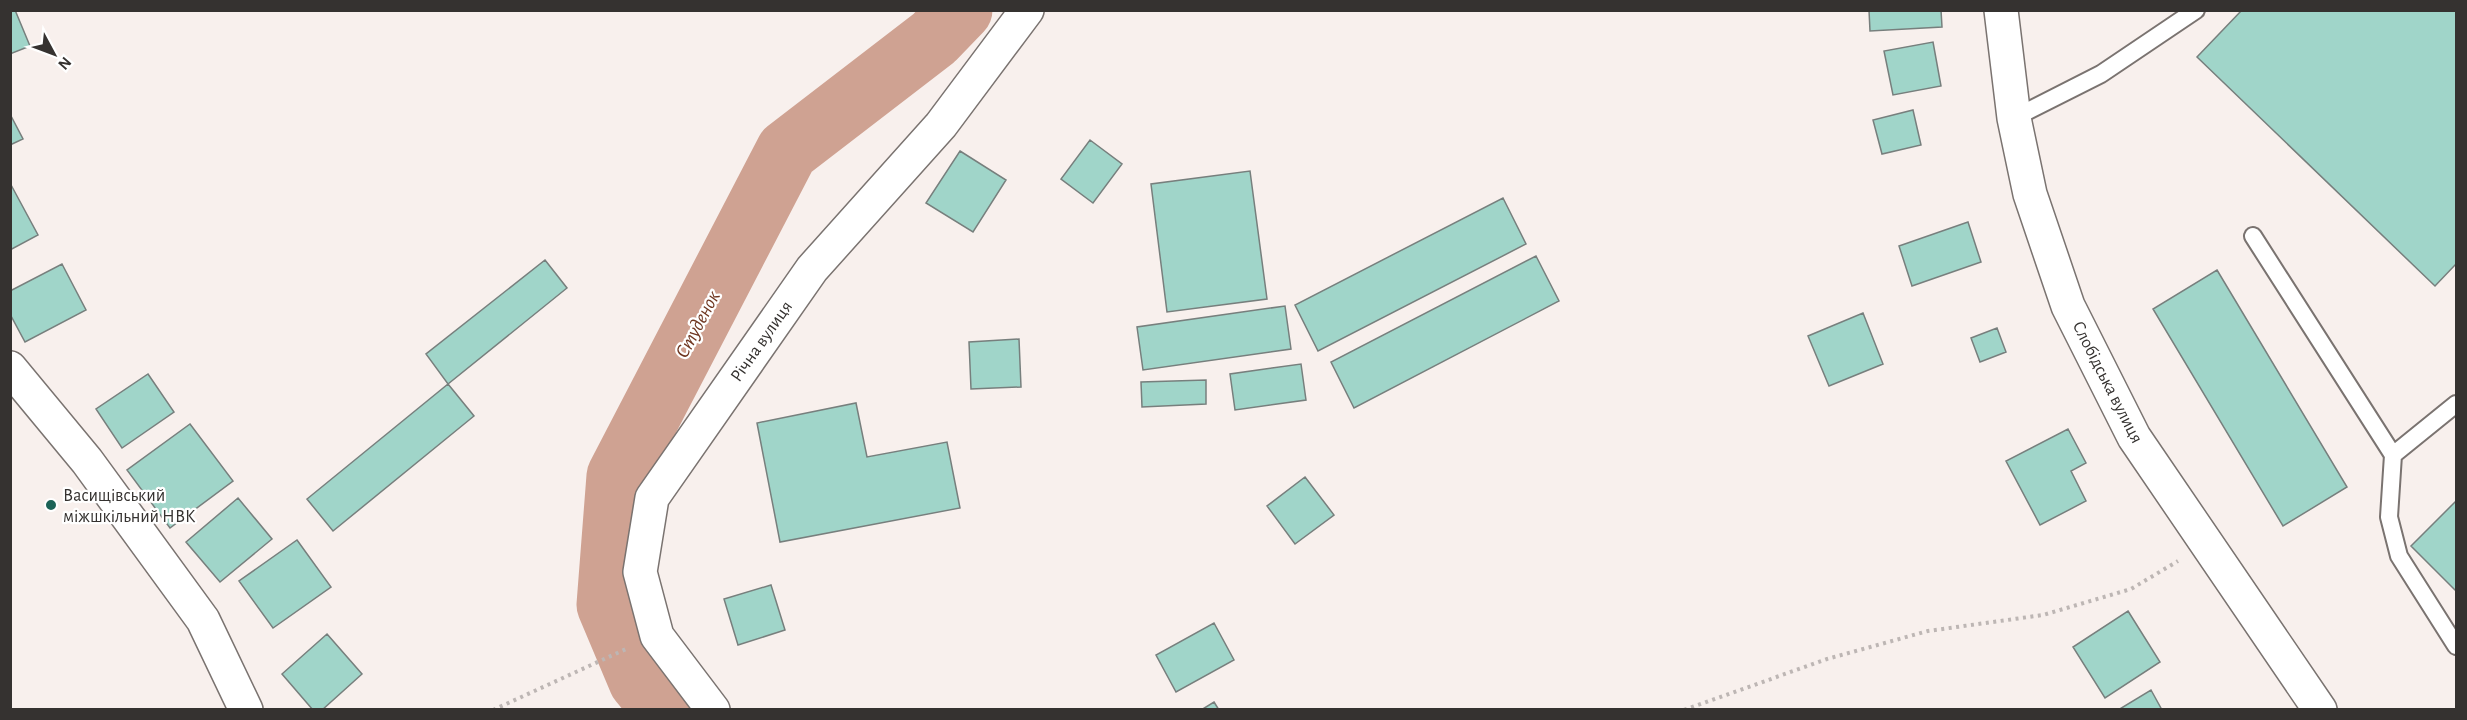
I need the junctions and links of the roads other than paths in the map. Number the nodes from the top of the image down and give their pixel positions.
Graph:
1 (1027, 10) edge
2 (2001, 10) edge
3 (2196, 10) edge
4 (2014, 118) junction
5 (2253, 236) dead end
6 (10, 368) edge
7 (2457, 404) edge
8 (2393, 455) junction
9 (2457, 646) edge
10 (246, 710) edge
11 (713, 710) edge
12 (2320, 710) edge

1 - 11 street, Річна вулиця
2 - 4 street, Слобідська вулиця
3 - 4 lane
4 - 12 street, Слобідська вулиця
5 - 8 lane
6 - 10 street
7 - 8 lane
8 - 9 lane

